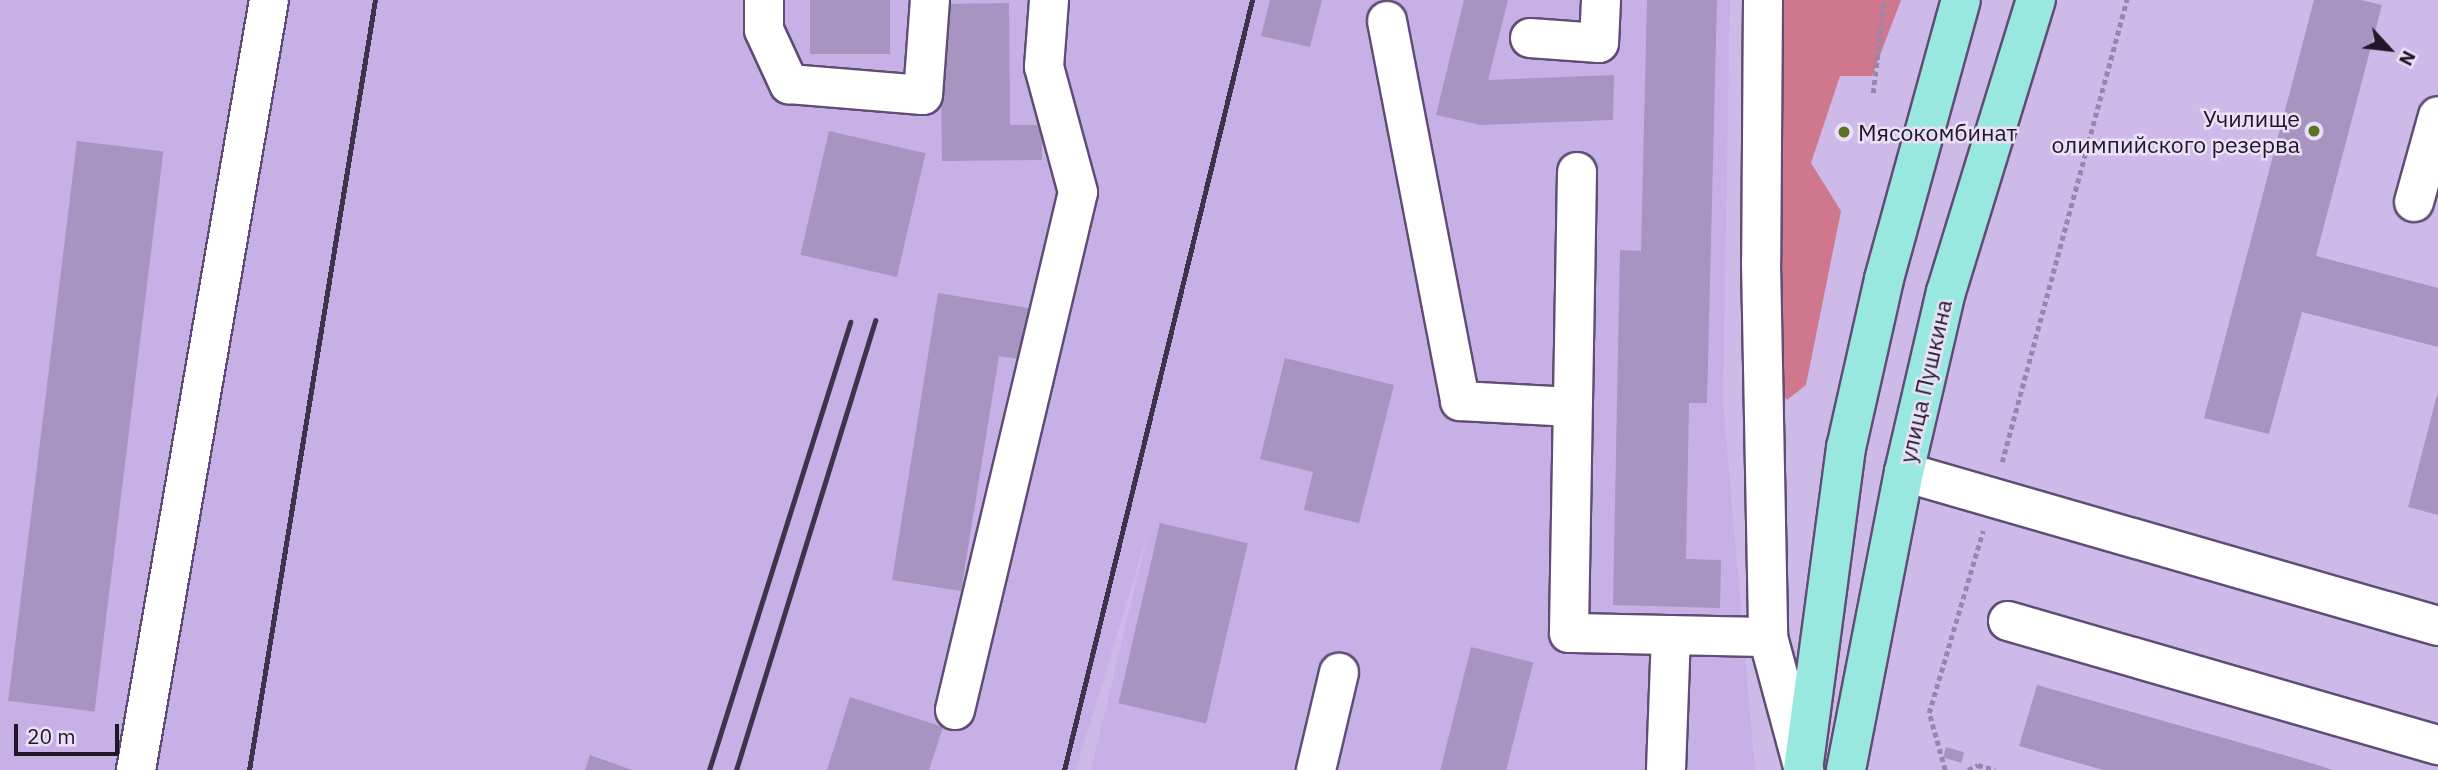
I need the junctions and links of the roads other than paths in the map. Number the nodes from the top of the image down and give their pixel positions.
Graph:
1 (269, 0) edge
2 (764, 0) edge
3 (930, 0) edge
4 (1049, 0) edge
5 (1601, 0) edge
6 (1763, 0) edge
7 (1961, 0) edge
8 (2036, 0) edge
9 (1387, 22) dead end
10 (1530, 38) dead end
11 (2438, 116) edge
12 (1577, 172) dead end
13 (2414, 202) dead end
14 (1572, 407) junction
15 (1904, 472) junction
16 (2008, 621) dead end
17 (2438, 626) edge
18 (1671, 635) junction
19 (1768, 636) junction
20 (1339, 673) dead end
21 (956, 710) dead end
22 (2438, 745) edge
23 (136, 770) edge
24 (1316, 770) edge
25 (1666, 770) edge
26 (1803, 770) edge
27 (1846, 770) edge

1 - 23 street
2 - 3 street
4 - 21 street
5 - 10 street
6 - 19 street
7 - 26 main road
8 - 15 main road, улица Пушкина
9 - 14 street
11 - 13 street
12 - 14 street
14 - 18 street
15 - 17 street
15 - 27 main road, улица Пушкина
16 - 22 street
18 - 19 street
18 - 25 street
19 - 26 street
20 - 24 street

